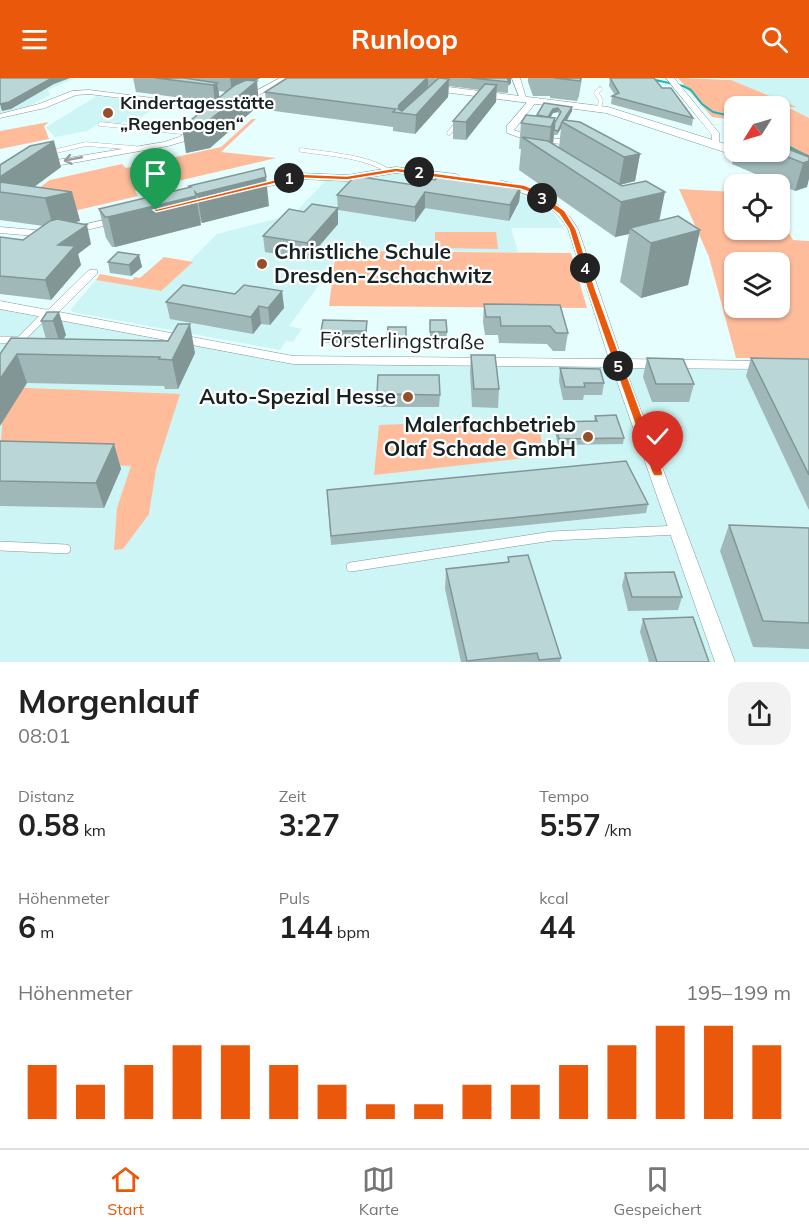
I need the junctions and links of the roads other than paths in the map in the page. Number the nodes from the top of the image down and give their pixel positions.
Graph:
1 (286, 78) edge
2 (516, 78) edge
3 (672, 80) edge
4 (411, 86) edge
5 (600, 89) dead end
6 (235, 97) edge
7 (247, 99) junction
8 (528, 100) junction
9 (598, 109) junction
10 (226, 110) junction
11 (0, 116) edge
12 (463, 118) edge
13 (100, 124) dead end
14 (191, 133) junction
15 (449, 133) dead end
16 (712, 143) junction
17 (592, 145) edge
18 (724, 147) edge
19 (135, 148) junction
20 (300, 150) dead end
21 (43, 154) edge
22 (34, 167) edge
23 (388, 171) junction
24 (465, 178) edge
25 (487, 182) edge
26 (241, 190) edge
27 (137, 215) edge
28 (0, 230) edge
29 (93, 272) dead end
30 (0, 304) edge
31 (49, 313) junction
32 (0, 340) edge
33 (617, 363) junction
34 (786, 365) edge
35 (678, 530) junction
36 (0, 546) edge
37 (66, 549) dead end
38 (351, 567) dead end
39 (725, 662) edge

1 - 7 street
2 - 8 street
3 - 16 street
4 - 8 street
5 - 9 lane
6 - 7 lane
7 - 10 street
8 - 9 street
8 - 17 street
9 - 16 street
10 - 11 street
10 - 14 street
12 - 15 lane
13 - 14 lane
14 - 19 street
16 - 18 street
19 - 21 lane
19 -> 22 street
20 - 23 lane
23 - 24 street
23 - 26 street
25 - 33 street
27 - 28 street
29 - 31 street
30 - 31 street, Försterlingstraße
31 - 32 lane
31 - 33 street, Försterlingstraße
33 - 34 street, Försterlingstraße
33 - 35 street
35 - 38 lane
35 - 39 street
36 - 37 lane

